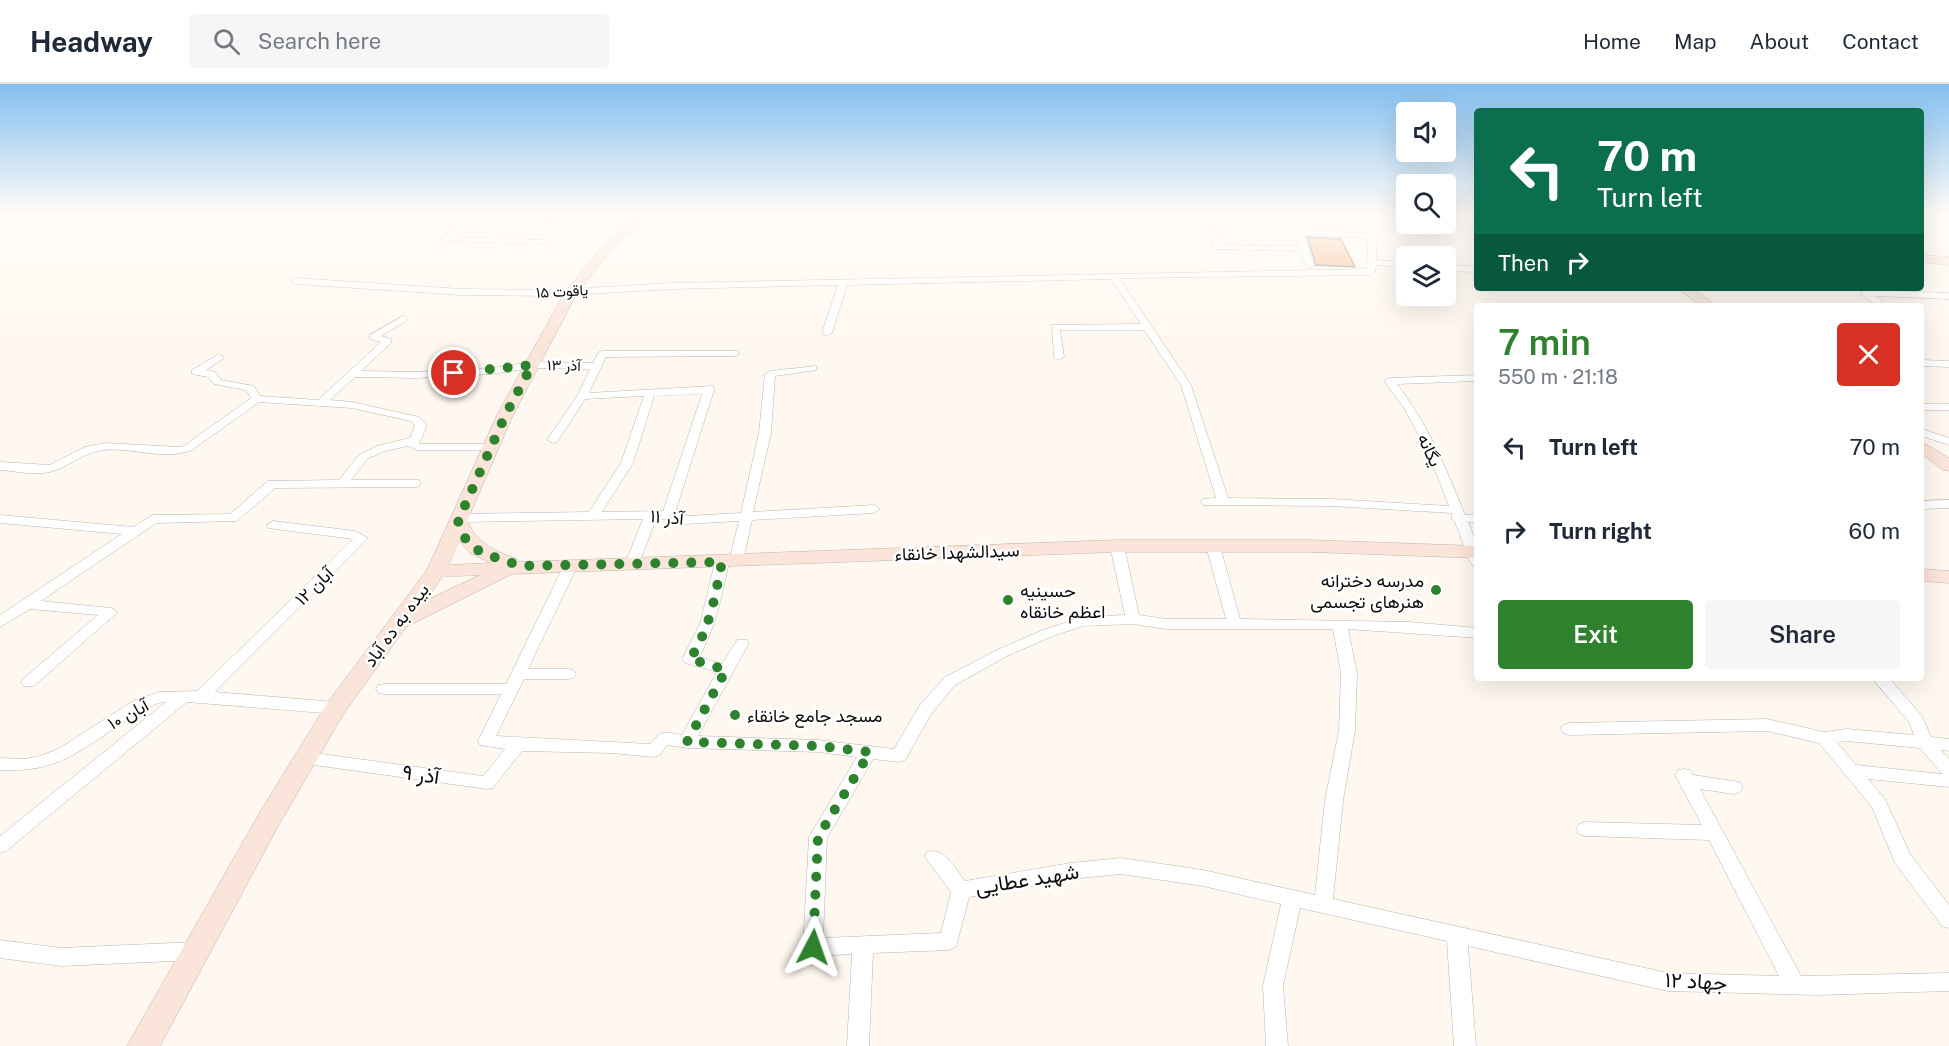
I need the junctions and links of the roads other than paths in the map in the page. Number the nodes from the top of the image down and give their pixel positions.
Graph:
1 (599, 258) edge
2 (1308, 258) edge
3 (1372, 258) edge
4 (1924, 259) edge
5 (1949, 261) edge
6 (1310, 265) dead end
7 (1396, 266) edge
8 (1372, 267) junction
9 (1456, 268) edge
10 (1474, 269) edge
11 (1114, 277) junction
12 (295, 281) dead end
13 (843, 283) junction
14 (1688, 291) edge
15 (1878, 291) edge
16 (571, 292) junction
17 (1949, 296) edge
18 (1706, 303) edge
19 (1879, 303) edge
20 (403, 319) dead end
21 (1148, 327) junction
22 (827, 333) dead end
23 (735, 354) dead end
24 (219, 357) dead end
25 (1059, 357) dead end
26 (1924, 363) edge
27 (1949, 364) edge
28 (532, 365) junction
29 (596, 366) junction
30 (812, 368) dead end
31 (351, 374) junction
32 (1474, 378) edge
33 (650, 393) junction
34 (582, 396) junction
35 (258, 399) junction
36 (322, 402) junction
37 (1924, 407) edge
38 (1949, 407) edge
39 (1924, 433) edge
40 (553, 440) dead end
41 (414, 441) junction
42 (1949, 442) edge
43 (491, 447) junction
44 (1924, 448) edge
45 (0, 466) edge
46 (1949, 466) edge
47 (415, 483) dead end
48 (342, 484) junction
49 (1208, 502) dead end
50 (1223, 502) junction
51 (1949, 504) edge
52 (1924, 505) edge
53 (874, 509) dead end
54 (651, 515) junction
55 (668, 515) junction
56 (1456, 515) junction
57 (593, 516) junction
58 (1474, 517) edge
59 (744, 518) junction
60 (0, 519) edge
61 (459, 519) junction
62 (273, 525) dead end
63 (135, 531) junction
64 (1117, 546) junction
65 (1214, 546) junction
66 (1474, 554) edge
67 (1474, 556) edge
68 (729, 561) junction
69 (632, 564) junction
70 (570, 565) junction
71 (521, 566) junction
72 (436, 571) junction
73 (1924, 575) edge
74 (1949, 577) edge
75 (28, 604) junction
76 (1133, 619) junction
77 (0, 622) edge
78 (1234, 624) junction
79 (397, 625) junction
80 (1340, 625) junction
81 (1474, 633) edge
82 (742, 643) dead end
83 (726, 670) junction
84 (519, 674) junction
85 (568, 674) dead end
86 (1883, 681) edge
87 (29, 682) dead end
88 (384, 689) dead end
89 (512, 689) junction
90 (192, 696) junction
91 (336, 708) junction
92 (1569, 729) dead end
93 (1824, 738) junction
94 (687, 742) junction
95 (1924, 742) junction
96 (1949, 745) edge
97 (517, 746) junction
98 (870, 752) junction
99 (307, 758) junction
100 (0, 764) edge
101 (1852, 771) junction
102 (1949, 771) edge
103 (1949, 781) edge
104 (1734, 788) dead end
105 (1585, 829) dead end
106 (1715, 832) junction
107 (0, 846) edge
108 (934, 856) dead end
109 (961, 890) junction
110 (1292, 899) junction
111 (1323, 906) junction
112 (1949, 920) edge
113 (1452, 935) junction
114 (863, 945) junction
115 (0, 949) edge
116 (196, 951) junction
117 (1949, 982) edge
118 (1795, 985) junction
119 (143, 1046) edge
120 (858, 1046) edge
121 (1277, 1046) edge
122 (1465, 1046) edge

1 - 16 main road, بیده به ده آباد
2 - 6 street
3 - 8 street
4 - 5 main road
7 - 8 street, یاقوت ۱۵
8 - 11 street, یاقوت ۱۵
9 - 10 street
11 - 13 street, یاقوت ۱۵
11 - 21 street
12 - 16 street, یاقوت ۱۵
13 - 16 street, یاقوت ۱۵
13 - 22 street
14 - 18 main road
15 - 17 street
15 - 19 street
16 - 28 main road, بیده به ده آباد
20 - 31 street
21 - 25 street
21 - 50 street
23 - 29 street
24 - 35 street
26 - 27 street
28 - 29 street, آذر ۱۳
28 - 31 street, آذر ۱۳
28 - 43 main road, بیده به ده آباد
29 - 34 street
30 - 59 street
31 - 36 street
32 - 56 street, یگانه
33 - 34 street
33 - 55 street
33 - 57 street
34 - 40 street
35 - 36 street
35 - 45 street
36 - 41 street
37 - 38 street
39 - 42 street
41 - 43 street
41 - 48 street
43 - 61 main road, بیده به ده آباد
44 - 46 main road
47 - 48 street
48 - 63 street
49 - 50 street
50 - 56 street
51 - 52 street
53 - 59 street, آذر ۱۱
54 - 55 street, آذر ۱۱
54 - 57 street, آذر ۱۱
54 - 69 street
55 - 59 street, آذر ۱۱
56 - 58 street
56 - 66 street, یگانه
57 - 61 street, آذر ۱۱
59 - 68 street
60 - 63 street
61 - 71 main road
61 - 72 main road, بیده به ده آباد
62 - 90 street, آبان ۱۲
63 - 75 street
64 - 65 main road, سیدالشهدا خانقاء
64 - 68 main road, سیدالشهدا خانقاء
64 - 76 street
65 - 67 main road, سیدالشهدا خانقاء
65 - 78 street
68 - 69 main road, سیدالشهدا خانقاء
68 - 83 street
69 - 70 main road, سیدالشهدا خانقاء
70 - 71 main road, سیدالشهدا خانقاء
70 - 84 street
71 - 72 main road, سیدالشهدا خانقاء
71 - 79 main road
72 - 79 main road, بیده به ده آباد
73 - 74 main road
75 - 77 street
75 - 87 street
76 - 78 street
76 - 98 street
78 - 80 street
79 - 91 main road, بیده به ده آباد
80 - 81 street
80 - 111 street
82 - 83 street
83 - 94 street
84 - 85 street
84 - 89 street
86 - 95 street
88 - 89 street
89 - 97 street
90 - 91 street, آبان ۱۰
90 - 100 street, آبان ۱۰
90 - 107 street
91 - 99 main road, بیده به ده آباد
92 - 93 street
93 - 95 street
93 - 101 street
94 - 97 street
94 - 98 street
95 - 96 street
95 - 102 street
97 - 99 street, آذر ۹
98 - 114 street, شهید عطایی
99 - 116 main road, بیده به ده آباد
101 - 103 street
101 - 112 street
104 - 106 street
105 - 106 street
106 - 118 street
108 - 109 street
109 - 110 street, شهید عطایی
109 - 114 street, شهید عطایی
110 - 111 street, شهید عطایی
110 - 121 street
111 - 113 street, شهید عطایی
113 - 118 street, جهاد ۱۲
113 - 122 street
114 - 120 street
115 - 116 street
116 - 119 main road, بیده به ده آباد
117 - 118 street, جهاد ۱۲

